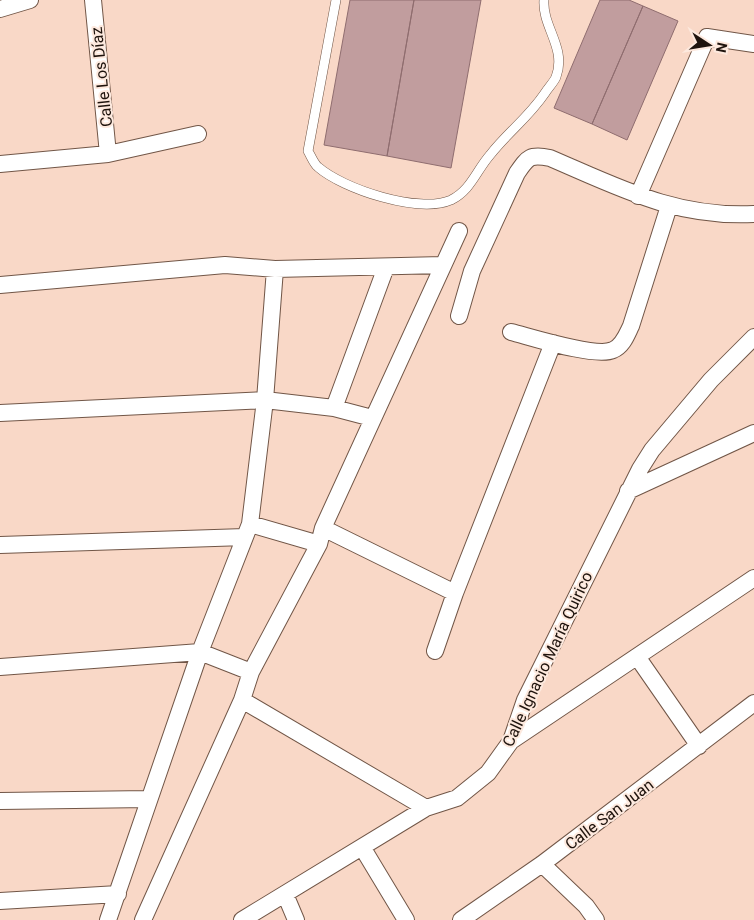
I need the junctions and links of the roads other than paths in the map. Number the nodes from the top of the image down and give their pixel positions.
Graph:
1 (30, 0) edge
2 (93, 0) edge
3 (336, 0) edge
4 (544, 0) edge
5 (0, 8) edge
6 (754, 44) edge
7 (198, 134) dead end
8 (108, 154) junction
9 (0, 164) edge
10 (638, 196) junction
11 (669, 206) junction
12 (754, 214) edge
13 (459, 231) dead end
14 (443, 265) junction
15 (386, 267) junction
16 (275, 269) junction
17 (0, 285) edge
18 (459, 316) dead end
19 (511, 332) dead end
20 (754, 337) edge
21 (553, 343) junction
22 (265, 400) junction
23 (334, 408) junction
24 (0, 413) edge
25 (372, 418) junction
26 (754, 434) edge
27 (628, 492) junction
28 (248, 530) junction
29 (321, 536) junction
30 (0, 544) edge
31 (754, 578) edge
32 (455, 593) junction
33 (435, 651) dead end
34 (200, 652) junction
35 (638, 658) junction
36 (0, 667) edge
37 (251, 672) junction
38 (242, 700) junction
39 (754, 703) edge
40 (511, 741) junction
41 (699, 746) junction
42 (148, 799) junction
43 (0, 801) edge
44 (426, 808) junction
45 (362, 847) junction
46 (542, 864) junction
47 (118, 894) junction
48 (285, 894) junction
49 (0, 901) edge
50 (108, 920) edge
51 (143, 920) edge
52 (242, 920) edge
53 (296, 920) edge
54 (406, 920) edge
55 (461, 920) edge
56 (596, 920) edge

1 - 5 street
2 - 8 street, Calle Los Díaz
3 - 4 lane
6 - 10 street
7 - 8 street
8 - 9 street
10 - 11 street
10 - 18 street
11 - 12 street
11 - 21 street
13 - 14 street
14 - 15 street
14 - 25 street
15 - 16 street
15 - 23 street
16 - 17 street
16 - 22 street
19 - 21 street
20 - 27 street, Calle Ignacio María Quirico
21 - 32 street
22 - 23 street
22 - 24 street
22 - 28 street
23 - 25 street
25 - 29 street
26 - 27 street
27 - 40 street, Calle Ignacio María Quirico
28 - 29 street
28 - 30 street
28 - 34 street
29 - 32 street
29 - 37 street
31 - 35 street
32 - 33 street
34 - 36 street
34 - 37 street
34 - 42 street
35 - 40 street
35 - 41 street
37 - 38 street
38 - 44 street
38 - 51 street
39 - 41 street, Calle San Juan
40 - 44 street, Calle Ignacio María Quirico
41 - 46 street, Calle San Juan
42 - 43 street
42 - 47 street
44 - 45 street, Calle Ignacio María Quirico
45 - 48 street, Calle Ignacio María Quirico
45 - 54 street
46 - 55 street, Calle San Juan
46 - 56 street
47 - 49 street
47 - 50 street
48 - 52 street, Calle Ignacio María Quirico
48 - 53 street

